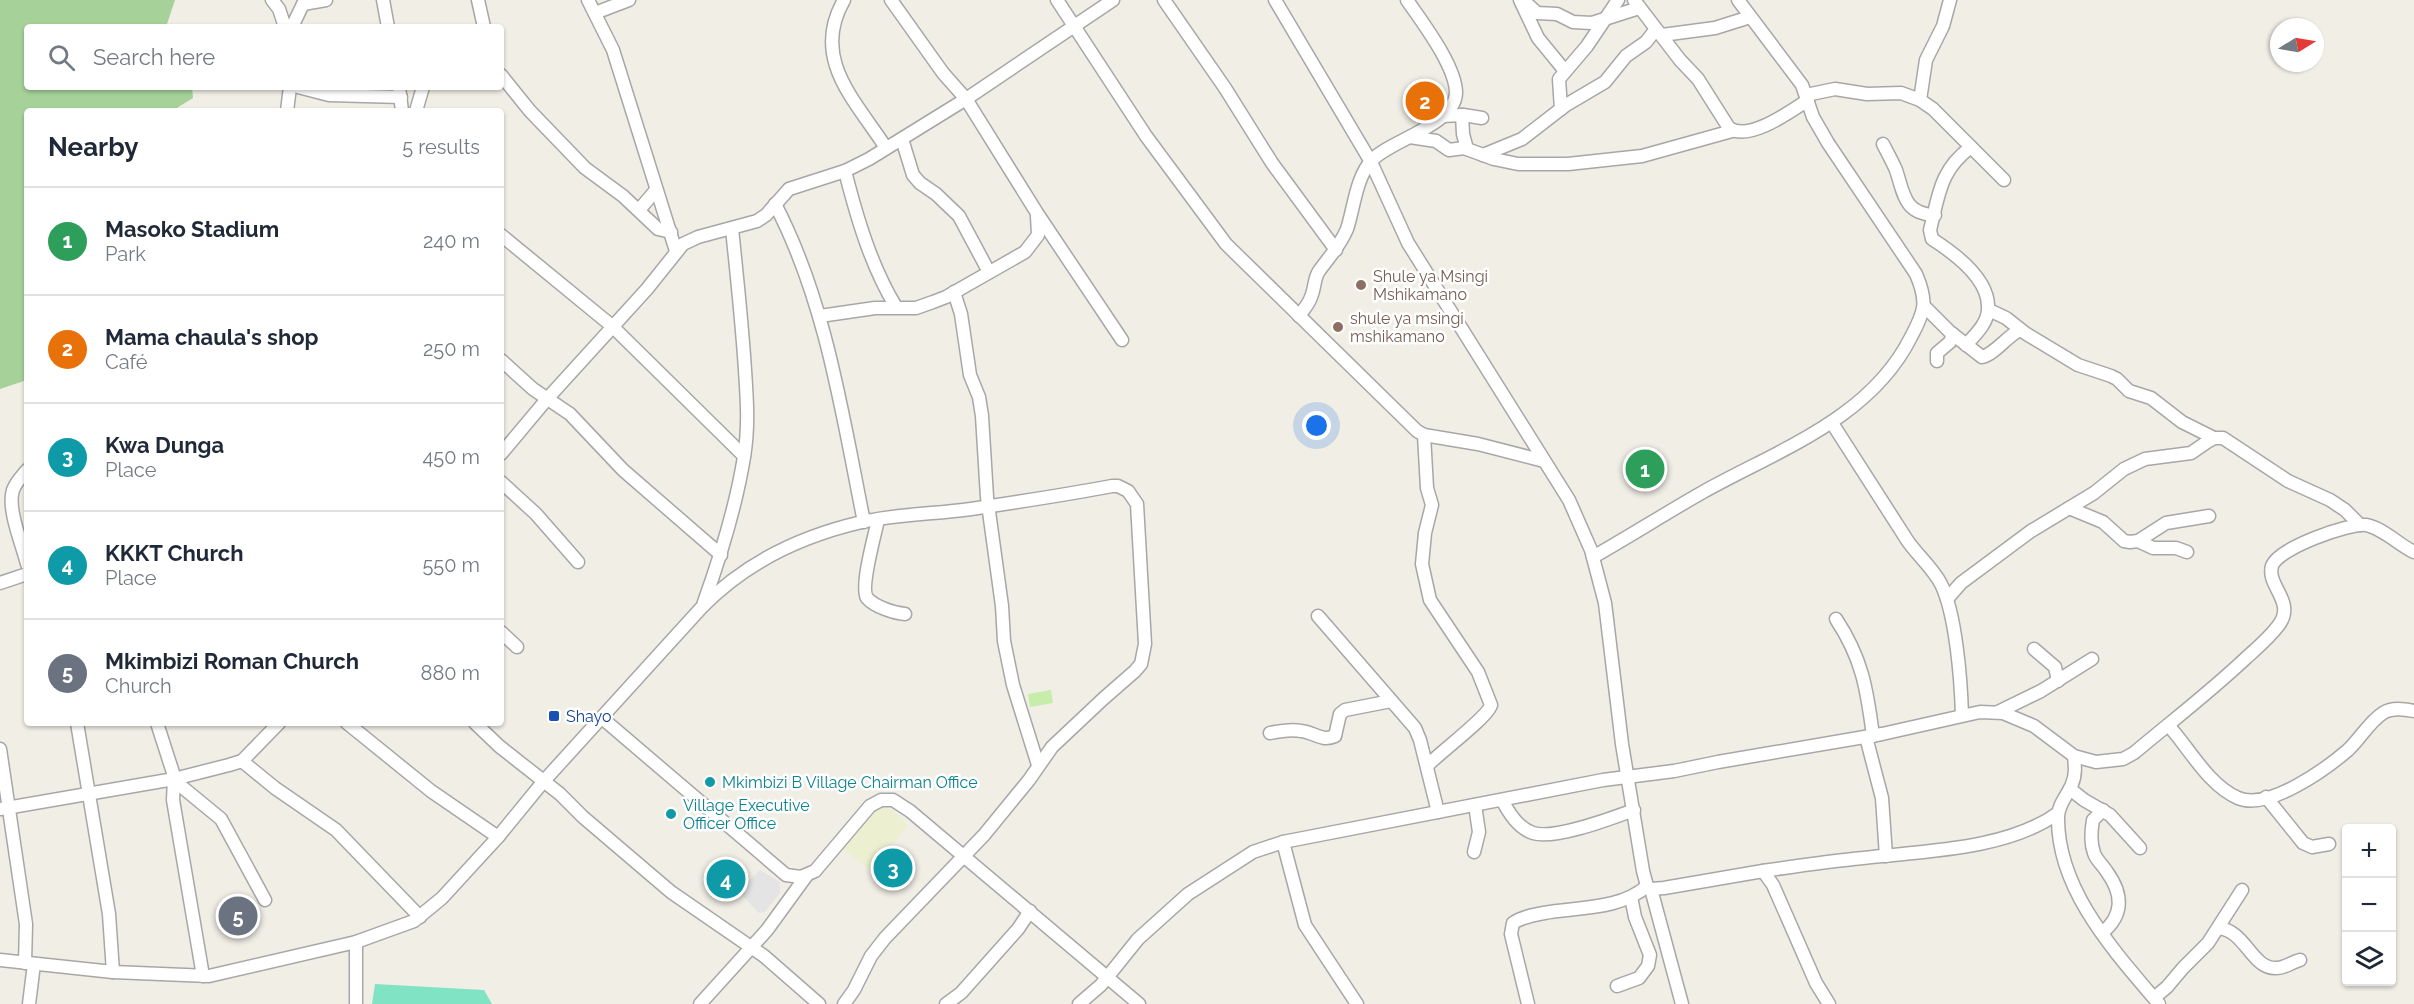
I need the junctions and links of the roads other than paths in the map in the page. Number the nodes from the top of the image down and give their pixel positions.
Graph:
1 (272, 0) edge
2 (326, 0) edge
3 (383, 0) edge
4 (478, 0) edge
5 (588, 0) edge
6 (628, 0) edge
7 (844, 0) edge
8 (891, 0) edge
9 (1057, 0) edge
10 (1113, 0) edge
11 (1164, 0) edge
12 (1275, 0) edge
13 (1407, 0) edge
14 (1521, 0) edge
15 (1618, 0) edge
16 (1738, 0) edge
17 (1950, 0) edge
18 (1636, 4) edge
19 (595, 13) junction
20 (1750, 17) junction
21 (1603, 19) junction
22 (284, 24) edge
23 (293, 24) edge
24 (387, 24) edge
25 (483, 24) edge
26 (1074, 26) junction
27 (1659, 32) junction
28 (1565, 72) junction
29 (504, 79) edge
30 (290, 90) edge
31 (310, 90) edge
32 (422, 90) edge
33 (400, 92) edge
34 (1807, 98) junction
35 (966, 99) junction
36 (1920, 100) junction
37 (287, 108) edge
38 (402, 108) edge
39 (417, 108) edge
40 (1561, 109) junction
41 (1462, 115) junction
42 (1443, 116) junction
43 (1482, 118) dead end
44 (1732, 131) junction
45 (1410, 137) junction
46 (902, 139) junction
47 (1883, 144) dead end
48 (1971, 147) junction
49 (886, 148) junction
50 (1467, 148) junction
51 (1483, 155) junction
52 (1371, 162) junction
53 (845, 171) junction
54 (2004, 180) dead end
55 (1381, 184) junction
56 (656, 190) junction
57 (1357, 195) junction
58 (775, 204) junction
59 (639, 210) junction
60 (1037, 213) junction
61 (1935, 215) junction
62 (732, 229) junction
63 (671, 232) junction
64 (504, 242) edge
65 (1336, 250) junction
66 (676, 251) junction
67 (989, 272) junction
68 (954, 292) junction
69 (896, 307) junction
70 (1925, 308) junction
71 (1989, 310) junction
72 (820, 316) junction
73 (1299, 316) junction
74 (612, 326) junction
75 (2020, 330) junction
76 (1953, 334) junction
77 (1122, 340) dead end
78 (1966, 345) junction
79 (1937, 361) dead end
80 (504, 368) edge
81 (548, 399) junction
82 (1832, 423) junction
83 (1424, 435) junction
84 (2214, 438) junction
85 (504, 450) edge
86 (744, 456) junction
87 (1544, 461) junction
88 (24, 474) edge
89 (504, 485) edge
90 (989, 506) junction
91 (2069, 508) junction
92 (2209, 516) dead end
93 (878, 520) junction
94 (864, 522) junction
95 (2360, 525) junction
96 (2138, 541) junction
97 (2187, 552) dead end
98 (2414, 552) edge
99 (24, 554) edge
100 (721, 555) junction
101 (1593, 558) junction
102 (578, 562) dead end
103 (24, 575) edge
104 (0, 583) edge
105 (1947, 599) junction
106 (702, 607) junction
107 (905, 614) dead end
108 (1318, 616) dead end
109 (1836, 618) dead end
110 (504, 635) edge
111 (517, 647) dead end
112 (2034, 649) dead end
113 (2092, 659) dead end
114 (2058, 681) junction
115 (1391, 701) junction
116 (2414, 711) edge
117 (1998, 712) junction
118 (1962, 715) junction
119 (602, 718) junction
120 (2168, 725) junction
121 (78, 726) edge
122 (158, 726) edge
123 (276, 726) edge
124 (351, 726) edge
125 (479, 726) edge
126 (1270, 733) dead end
127 (1869, 736) junction
128 (0, 749) edge
129 (2074, 756) junction
130 (242, 761) junction
131 (1038, 765) junction
132 (1427, 766) junction
133 (1628, 776) junction
134 (174, 778) junction
135 (543, 782) junction
136 (2070, 789) junction
137 (90, 793) junction
138 (2266, 797) junction
139 (1502, 800) junction
140 (1475, 805) junction
141 (5, 808) edge
142 (1634, 810) junction
143 (2103, 810) junction
144 (1438, 812) junction
145 (2058, 813) junction
146 (498, 837) junction
147 (1283, 842) junction
148 (2329, 844) dead end
149 (2140, 848) dead end
150 (1474, 852) dead end
151 (1886, 856) junction
152 (963, 857) junction
153 (1763, 871) junction
154 (807, 875) junction
155 (1649, 888) junction
156 (2242, 890) dead end
157 (1631, 897) junction
158 (265, 900) dead end
159 (1030, 911) junction
160 (420, 917) junction
161 (2219, 928) junction
162 (2102, 933) junction
163 (356, 942) junction
164 (750, 948) junction
165 (0, 960) edge
166 (2300, 960) dead end
167 (30, 964) junction
168 (113, 972) junction
169 (203, 976) junction
170 (1107, 976) junction
171 (1617, 986) dead end
172 (2155, 1002) edge
173 (30, 1004) edge
174 (356, 1004) edge
175 (700, 1004) edge
176 (819, 1004) edge
177 (844, 1004) edge
178 (946, 1004) edge
179 (1079, 1004) edge
180 (1139, 1004) edge
181 (1357, 1004) edge
182 (1528, 1004) edge
183 (1683, 1004) edge
184 (1829, 1004) edge

1 - 22 street
2 - 23 street
3 - 24 street
4 - 25 street
5 - 19 street
6 - 19 street
7 - 49 street
8 - 35 street
9 - 26 street
10 - 26 street
11 - 65 street
12 - 52 street
13 - 42 street
14 - 21 street
14 - 28 street
15 - 21 street
16 - 20 street
17 - 36 street
18 - 21 street
18 - 27 street
19 - 56 street
20 - 27 street
20 - 34 street
21 - 28 street
26 - 35 street
26 - 73 street
27 - 40 street
27 - 44 street
28 - 40 street
29 - 59 street
30 - 37 street
31 - 33 street
32 - 39 street
33 - 38 street
34 - 36 street
34 - 44 street
34 - 70 street
35 - 46 street
35 - 60 street
36 - 48 street
40 - 51 street
41 - 42 street
41 - 43 street
41 - 50 street
42 - 45 street
44 - 51 street
45 - 50 street
45 - 52 street
46 - 49 street
46 - 67 street
47 - 61 street
48 - 54 street
48 - 61 street
49 - 53 street
50 - 51 street
52 - 55 street
52 - 57 street
53 - 58 street
53 - 69 street
55 - 57 street
55 - 87 street
56 - 59 street
56 - 63 street
57 - 65 street
58 - 62 street
58 - 72 street
59 - 63 street
60 - 67 street
60 - 77 street
61 - 71 street
62 - 66 street
62 - 86 street
63 - 66 street
64 - 74 street
65 - 73 street
66 - 74 street
67 - 68 street
68 - 69 street
68 - 90 street
69 - 72 street
70 - 76 street
70 - 82 street
71 - 75 street
71 - 78 street
72 - 94 street
73 - 83 street
74 - 81 street
74 - 86 street
75 - 78 street
75 - 84 street
76 - 78 street
76 - 79 street
80 - 81 street
81 - 85 street
81 - 100 street
82 - 101 street
82 - 105 street
83 - 87 street
83 - 132 street
84 - 91 street
84 - 95 street
86 - 100 street
87 - 101 street
88 - 99 street
89 - 102 street
90 - 93 street
90 - 131 street
90 - 131 street
91 - 96 street
91 - 105 street
92 - 96 street
93 - 94 street
93 - 107 street
94 - 106 street
95 - 98 street
95 - 120 street
96 - 97 street
100 - 106 street
101 - 133 street
103 - 104 street
105 - 118 street
106 - 119 street
108 - 115 street
109 - 127 street
110 - 111 street
112 - 114 street
113 - 114 street
114 - 117 street
115 - 126 street
115 - 132 street
116 - 138 street
117 - 118 street
117 - 129 street
118 - 127 street
119 - 135 street
119 - 154 street
120 - 129 street
120 - 138 street
121 - 137 street
122 - 134 street
123 - 130 street
124 - 146 street
125 - 135 street
127 - 133 street
127 - 151 street
128 - 141 street
129 - 136 street
130 - 134 street
130 - 160 street
131 - 152 street
132 - 144 street
133 - 139 street
133 - 142 street
134 - 137 street
134 - 158 street
134 - 169 street
135 - 146 street
135 - 164 street
136 - 143 street
136 - 145 street
137 - 141 street
137 - 168 street
138 - 148 street
139 - 140 street
139 - 142 street
140 - 144 street
140 - 150 street
141 - 167 street
142 - 155 street
143 - 149 street
143 - 162 street
144 - 147 street
145 - 151 street
145 - 162 street
146 - 160 street
147 - 170 street
147 - 181 street
151 - 153 street
152 - 154 street
152 - 159 street
152 - 177 street
153 - 155 street
153 - 184 street
154 - 164 street
155 - 157 street
155 - 183 street
156 - 161 street
157 - 171 street
157 - 182 street
159 - 170 street
159 - 178 street
160 - 163 street
161 - 166 street
161 - 172 street
162 - 172 street
163 - 169 street
163 - 174 street
164 - 175 street
164 - 176 street
165 - 167 street
167 - 168 street
167 - 173 street
168 - 169 street
170 - 179 street
170 - 180 street

